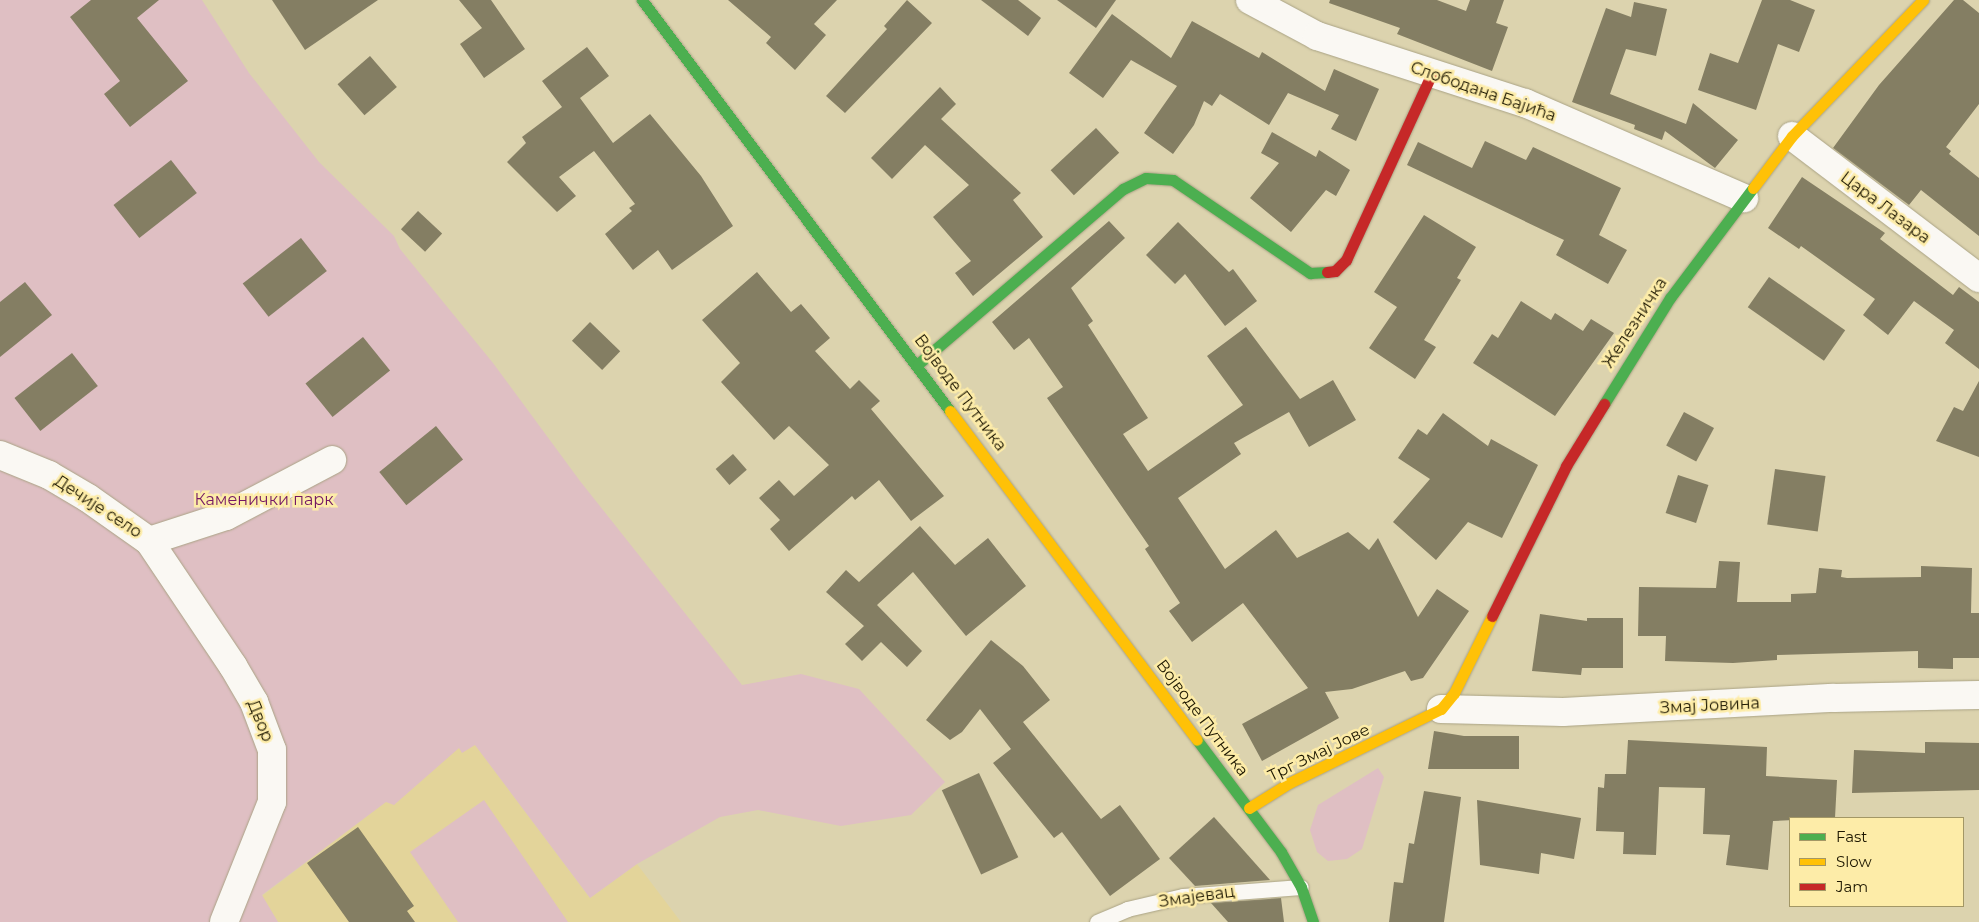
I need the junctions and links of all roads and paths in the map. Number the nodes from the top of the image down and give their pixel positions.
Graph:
1 (642, 0) edge
2 (1250, 0) edge
3 (1924, 0) edge
4 (1431, 75) junction
5 (1792, 136) junction
6 (1744, 198) junction
7 (1979, 278) edge
8 (918, 364) junction
9 (0, 455) edge
10 (332, 460) dead end
11 (149, 541) junction
12 (1979, 695) edge
13 (1441, 709) junction
14 (1249, 808) junction
15 (1301, 887) junction
16 (224, 922) edge
17 (1097, 922) edge
18 (1313, 922) edge

1 - 8 street, Војводе Путника
2 - 4 street, Слободана Бајића
3 - 5 street, Железничка
4 - 6 street, Слободана Бајића
4 - 8 street
5 - 6 street, Железничка
5 - 7 street, Цара Лазара
6 - 13 street, Железничка
8 - 14 street, Војводе Путника
9 - 11 street, Дечије село
10 - 11 street, Дечије село
11 - 16 street, Двор
12 - 13 street, Змај Јовина
13 - 14 street, Трг Змај Јове
14 - 15 street
15 - 17 lane, Змајевац
15 - 18 street

